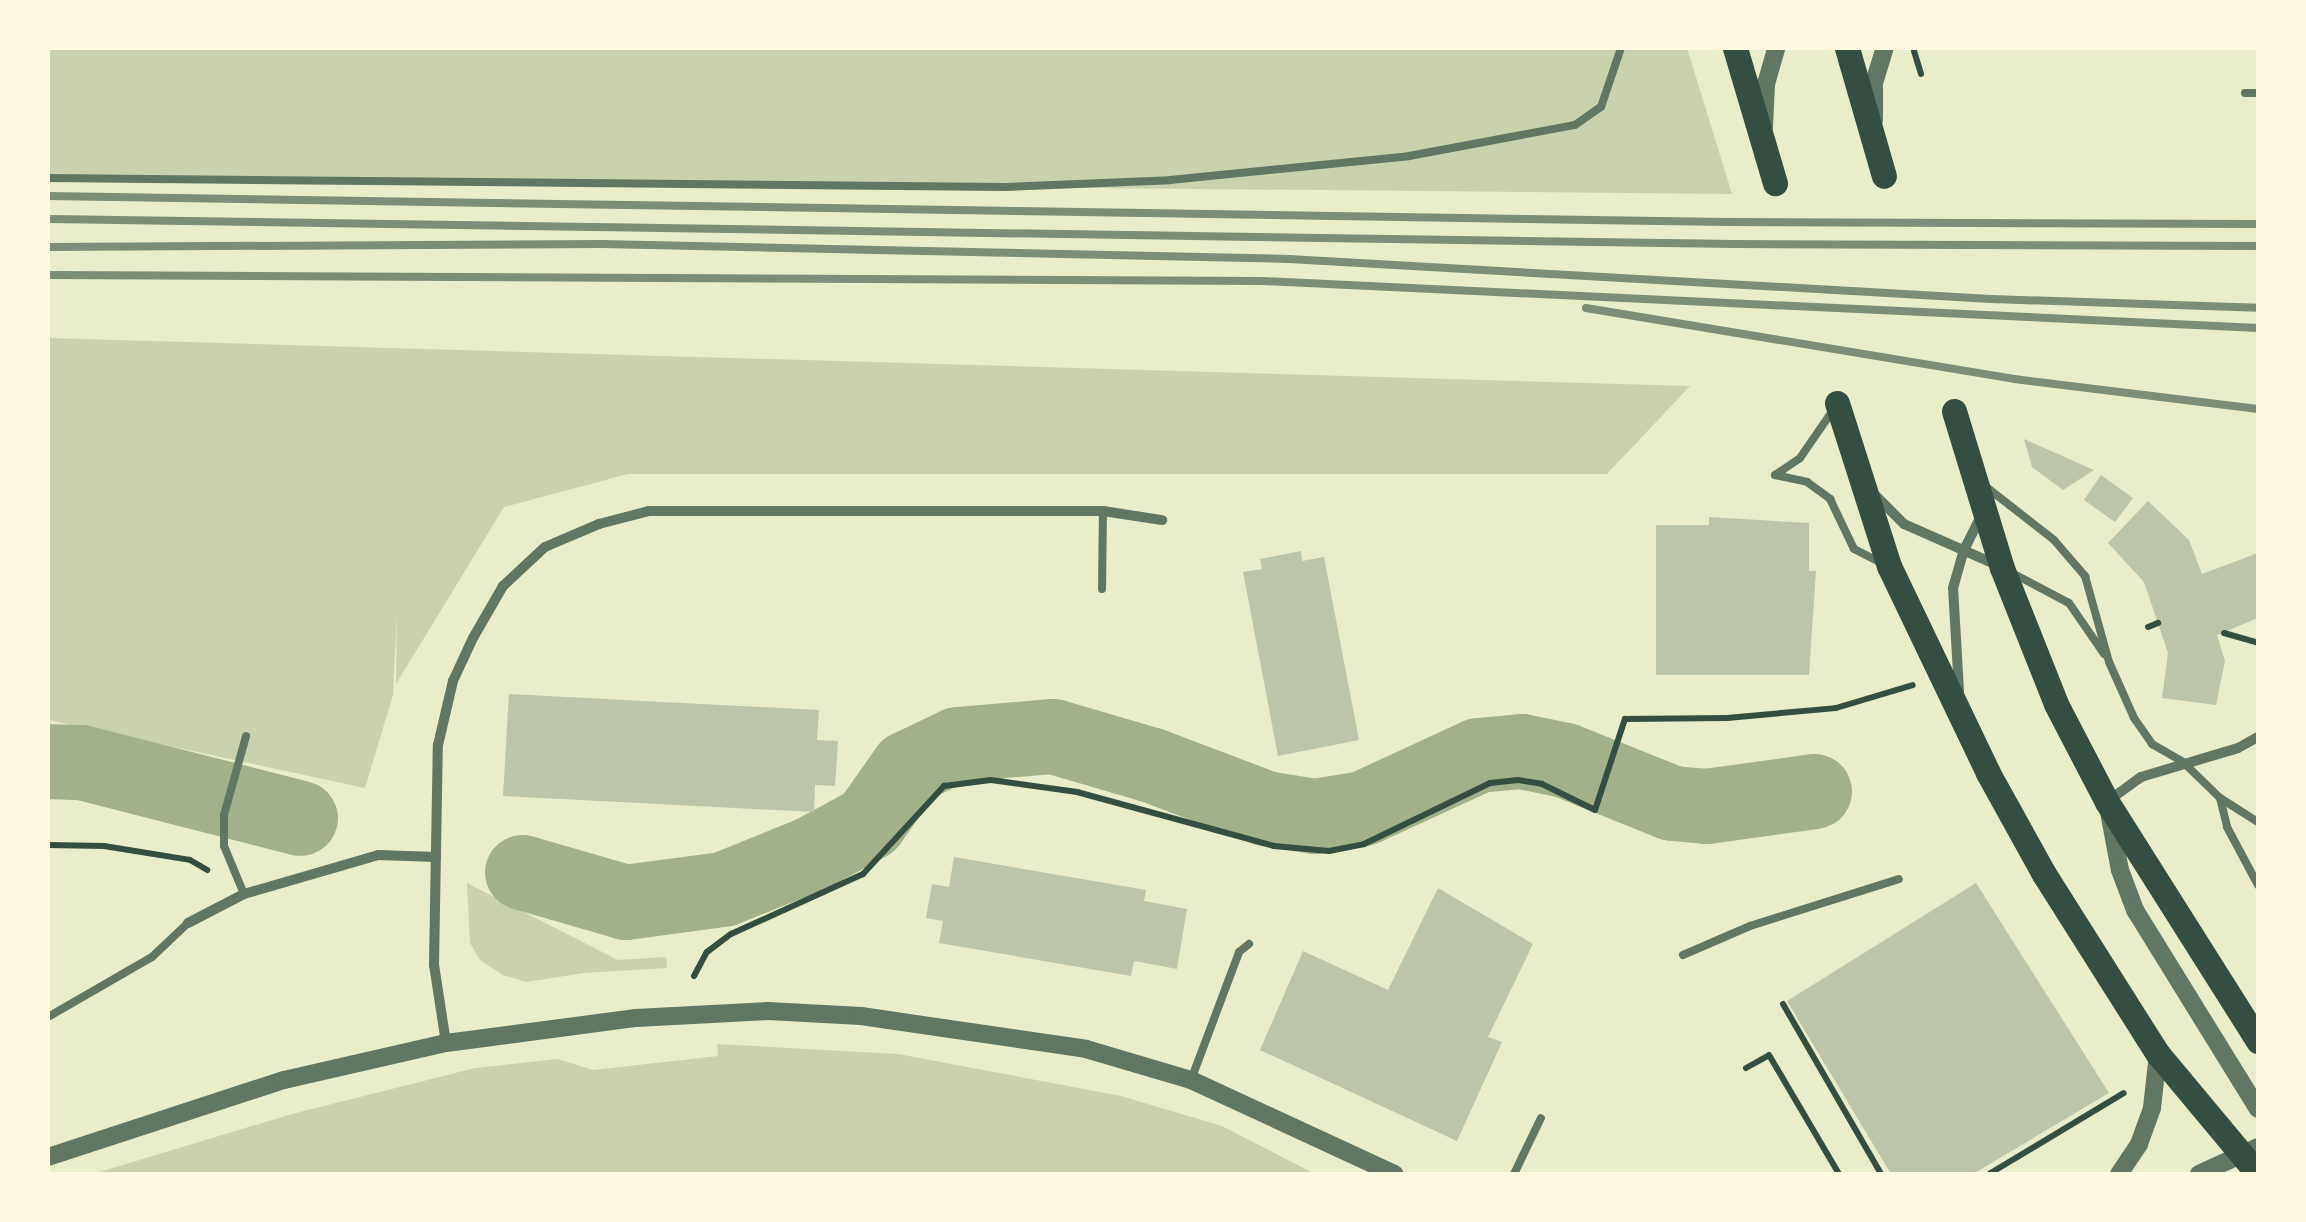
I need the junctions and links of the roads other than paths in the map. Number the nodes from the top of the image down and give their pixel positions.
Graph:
1 (1621, 48) edge
2 (1735, 48) edge
3 (1776, 48) edge
4 (1847, 48) edge
5 (1885, 48) edge
6 (2245, 93) dead end
7 (2258, 93) edge
8 (1764, 142) junction
9 (1875, 147) junction
10 (1884, 176) dead end
11 (48, 178) edge
12 (1775, 183) dead end
13 (1837, 404) joint
14 (1954, 411) dead end
15 (1860, 478) junction
16 (1994, 506) junction
17 (1103, 511) junction
18 (1162, 520) dead end
19 (1963, 552) junction
20 (1889, 566) junction
21 (2002, 568) junction
22 (1102, 590) dead end
23 (2109, 662) junction
24 (1962, 722) junction
25 (246, 736) dead end
26 (2258, 736) edge
27 (2183, 762) junction
28 (2220, 798) junction
29 (2107, 802) junction
30 (2258, 822) edge
31 (436, 857) junction
32 (1899, 879) dead end
33 (2258, 884) edge
34 (244, 894) junction
35 (188, 923) joint
36 (1249, 944) dead end
37 (1682, 955) dead end
38 (48, 1018) edge
39 (2258, 1041) edge
40 (446, 1043) junction
41 (2158, 1054) junction
42 (1190, 1080) junction
43 (2258, 1109) edge
44 (1541, 1118) dead end
45 (2249, 1151) edge
46 (48, 1158) edge
47 (1394, 1174) edge
48 (1514, 1174) edge
49 (2119, 1174) edge
50 (2199, 1174) edge
51 (2258, 1174) edge

1 - 11 lane
2 - 8 main road
3 - 8 street
4 - 9 main road
5 - 9 street
6 - 7 lane
8 - 12 main road
9 - 10 main road
13 - 15 main road
13 - 20 lane
14 - 16 main road
15 - 19 street
15 - 20 main road
16 - 19 street
16 - 21 main road
16 - 23 lane
17 - 18 street
17 - 22 lane
17 - 31 street
19 - 21 street
19 - 24 street
20 - 24 main road
21 - 23 lane
21 - 29 main road
23 - 27 lane
24 - 41 main road
25 - 34 lane
26 - 27 street
27 - 28 lane
27 - 29 street
28 - 30 lane
28 - 33 lane
29 - 39 main road
29 - 43 street
31 - 34 street
31 - 40 street
32 - 37 lane
34 - 35 street
35 - 38 lane
36 - 42 lane
40 - 42 street
40 - 46 street
41 - 45 main road
41 - 49 street
42 - 47 street
44 - 48 lane
45 - 50 street
45 - 51 main road

